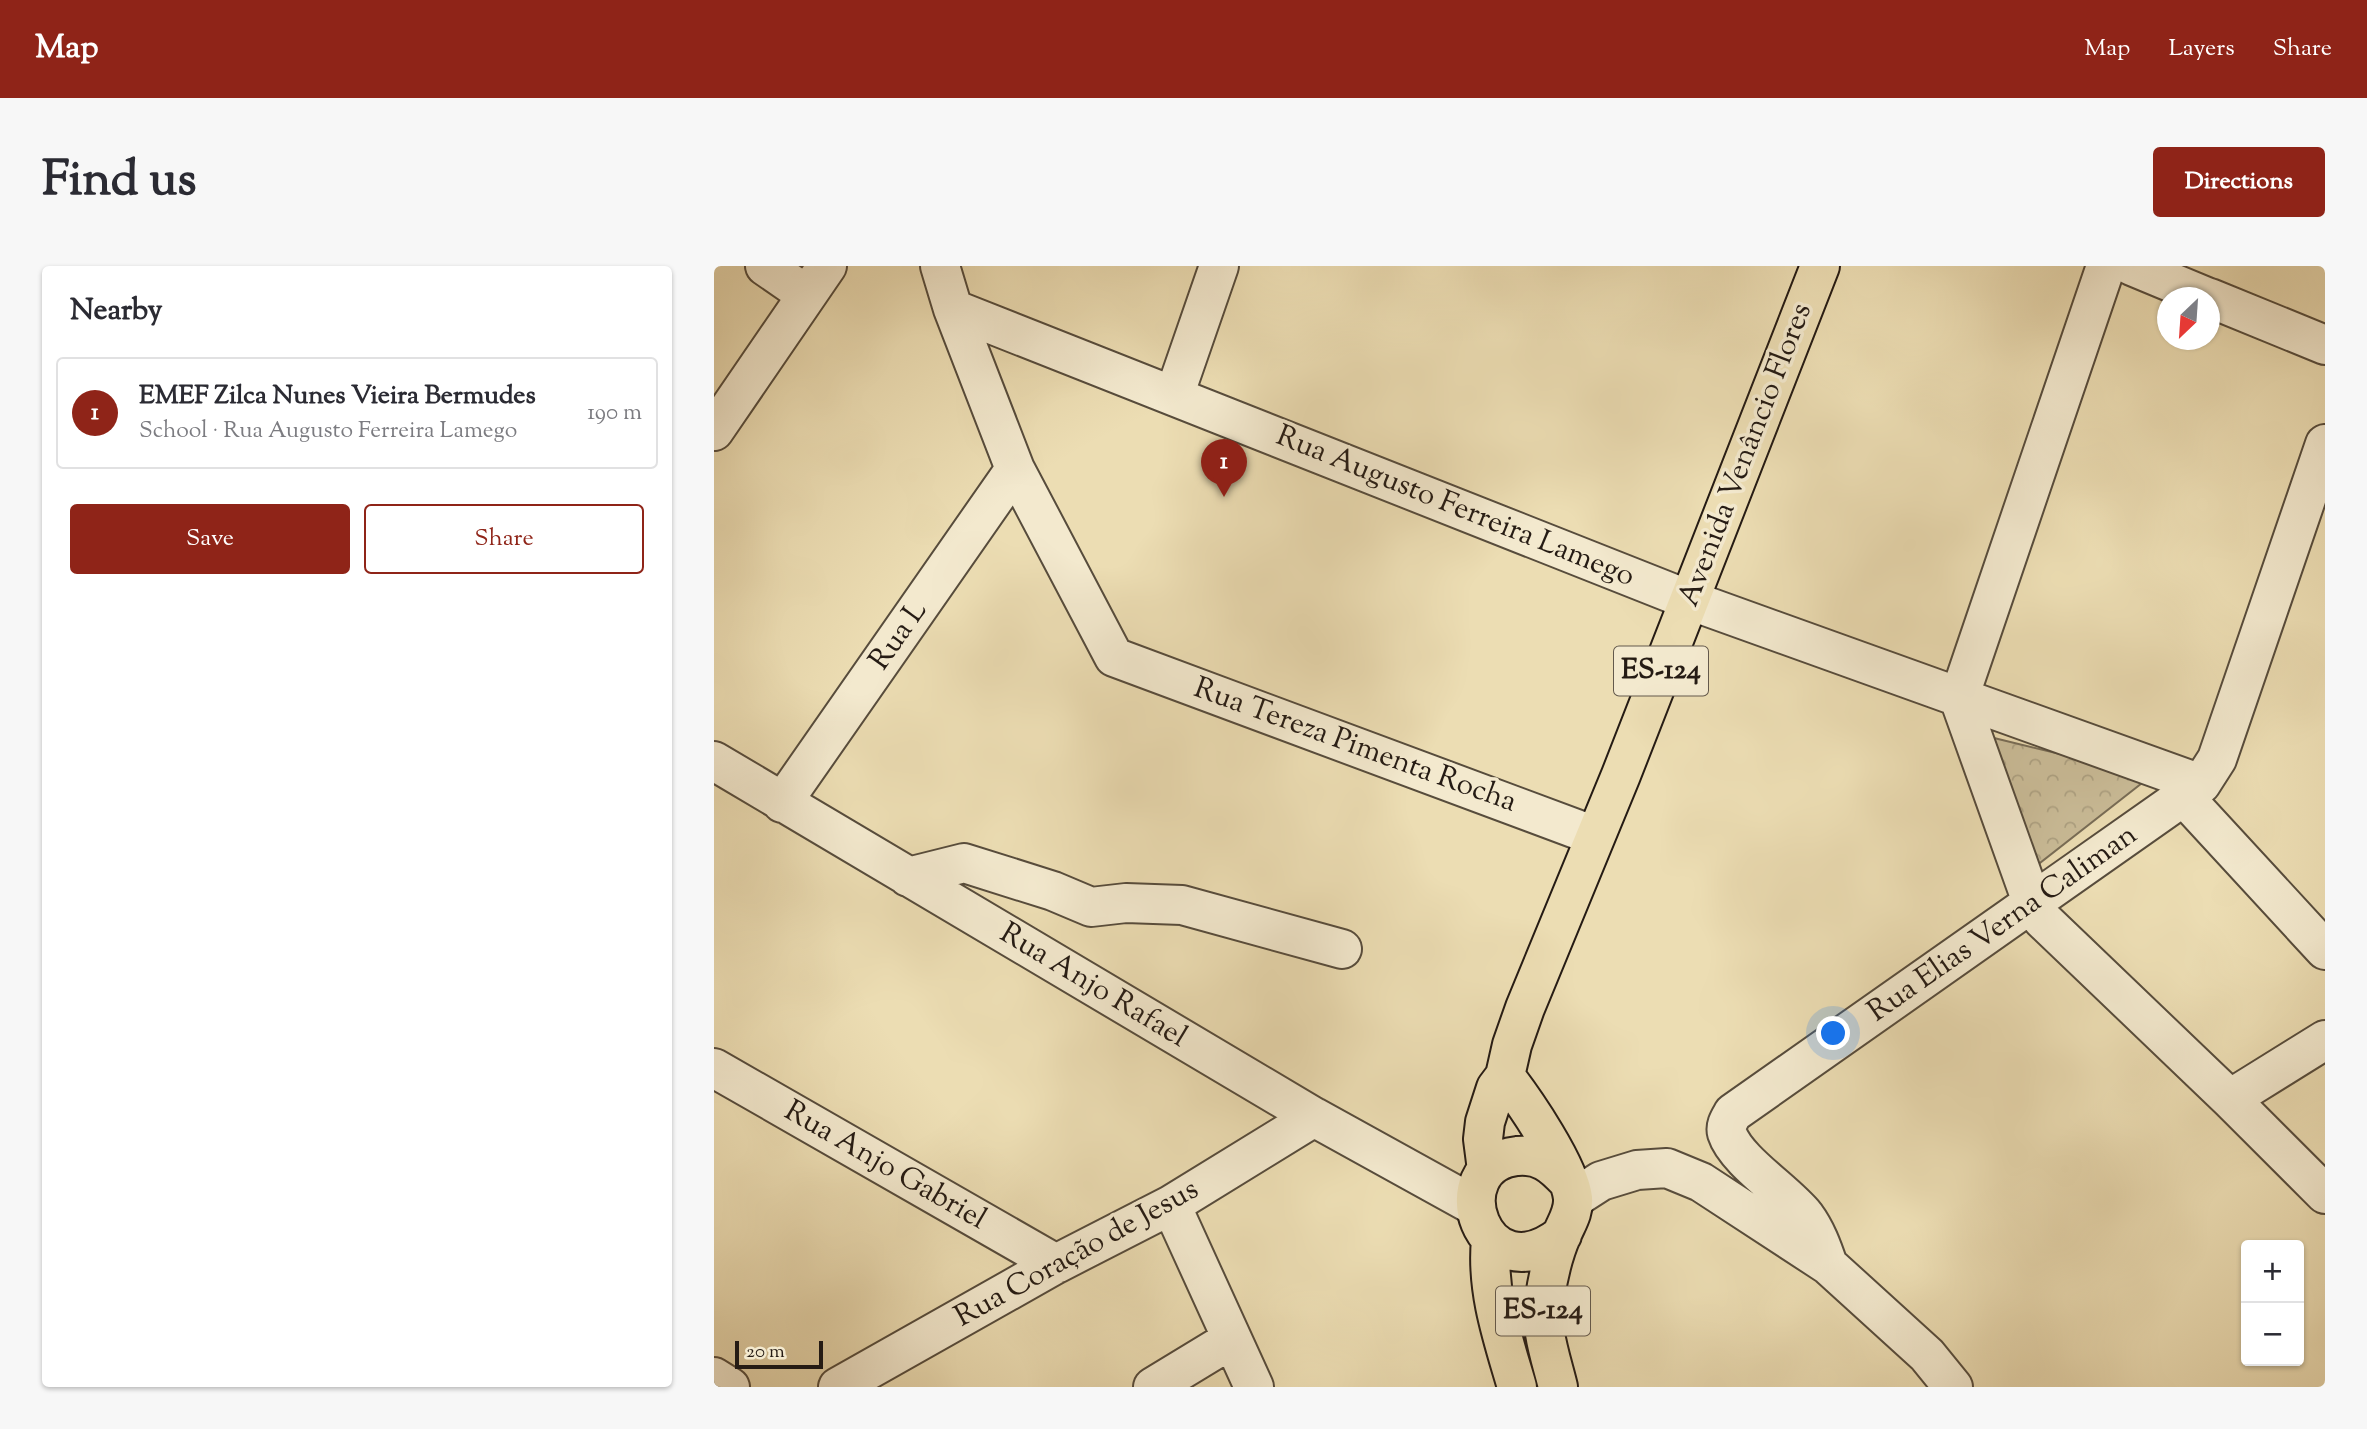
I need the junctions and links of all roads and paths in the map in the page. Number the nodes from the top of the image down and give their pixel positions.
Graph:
1 (765, 266) edge
2 (940, 266) edge
3 (1219, 266) edge
4 (1820, 266) edge
5 (2106, 266) edge
6 (2132, 266) edge
7 (817, 281) edge
8 (2183, 287) edge
9 (2220, 302) edge
10 (953, 309) junction
11 (2325, 345) edge
12 (1174, 396) junction
13 (714, 431) edge
14 (2325, 444) edge
15 (1015, 469) junction
16 (1689, 600) junction
17 (1959, 698) junction
18 (714, 761) edge
19 (2193, 791) junction
20 (782, 803) junction
21 (1595, 836) junction
22 (908, 877) junction
23 (2033, 905) junction
24 (1342, 949) dead end
25 (2325, 950) edge
26 (2325, 1041) edge
27 (714, 1069) edge
28 (1505, 1076) junction
29 (2230, 1099) junction
30 (1314, 1117) junction
31 (1487, 1170) junction
32 (1570, 1190) junction
33 (2325, 1194) edge
34 (1171, 1205) junction
35 (1475, 1206) junction
36 (1562, 1235) junction
37 (1491, 1240) junction
38 (1056, 1264) junction
39 (1828, 1265) junction
40 (1232, 1339) junction
41 (714, 1377) edge
42 (730, 1387) edge
43 (838, 1387) edge
44 (1153, 1387) edge
45 (1254, 1387) edge
46 (1517, 1387) edge
47 (1558, 1387) edge
48 (1953, 1387) edge

1 - 7 street
2 - 10 street
3 - 12 street
4 - 16 main road, Avenida Venâncio Flores / ES-124
5 - 17 street
6 - 8 street
7 - 13 street
9 - 11 street
10 - 12 street, Rua Augusto Ferreira Lamego
10 - 15 street
12 - 16 street, Rua Augusto Ferreira Lamego
14 - 19 street
15 - 20 street, Rua L
15 - 21 street, Rua Tereza Pimenta Rocha
16 - 17 street, Rua Augusto Ferreira Lamego
16 - 21 main road, Avenida Venâncio Flores / ES-124
17 - 19 street, Rua Augusto Ferreira Lamego
17 - 23 street
18 - 20 street, Rua Anjo Rafael
19 - 23 street, Rua Elias Verna Caliman
19 - 25 street
20 - 22 street, Rua Anjo Rafael
21 - 28 main road, Avenida Venâncio Flores / ES-124
22 - 24 street
22 - 30 street, Rua Anjo Rafael
23 - 29 street
23 - 39 street, Rua Elias Verna Caliman
26 - 29 street
27 - 38 street, Rua Anjo Gabriel
28 - 31 main road, Avenida Venâncio Flores / ES-124
28 - 32 main road
29 - 33 street
30 - 34 street, Rua Coração de Jesus
30 - 35 street, Rua Anjo Rafael
31 - 32 main road
31 - 35 main road, ES-124
32 - 36 main road, ES-124
32 - 39 street
34 - 38 street, Rua Coração de Jesus
34 - 40 street
35 - 37 main road, ES-124
36 - 37 main road, ES-124
36 - 47 main road, ES-124
37 - 46 main road, ES-124
38 - 43 street, Rua Coração de Jesus
39 - 48 street
40 - 44 street
40 - 45 street
41 - 42 street

